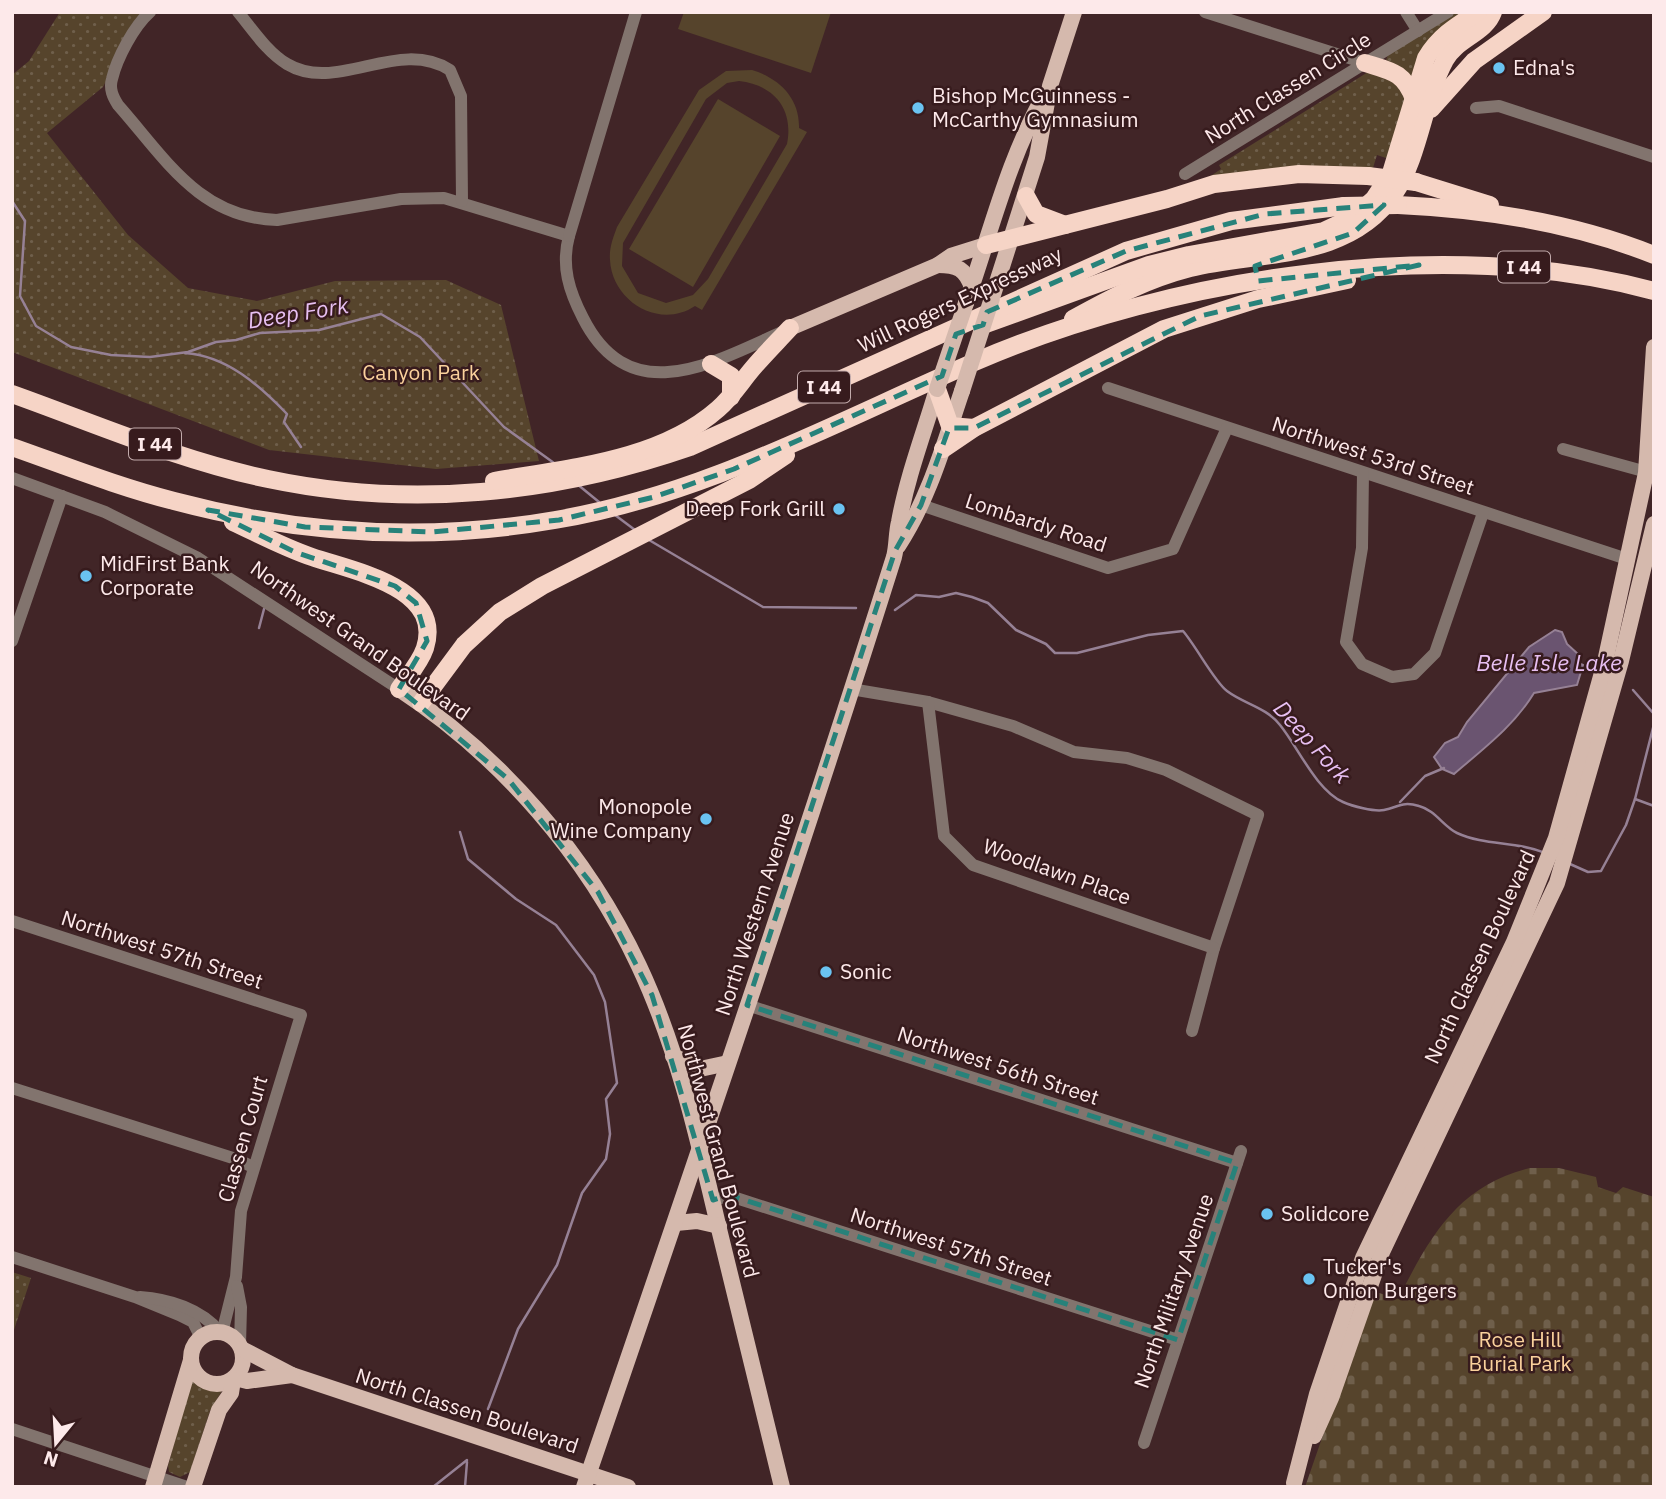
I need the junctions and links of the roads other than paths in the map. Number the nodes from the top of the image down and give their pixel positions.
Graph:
1 (150, 12) edge
2 (238, 12) edge
3 (1074, 12) edge
4 (1205, 12) edge
5 (1406, 12) edge
6 (1448, 12) edge
7 (1478, 12) edge
8 (1493, 12) edge
9 (1523, 12) edge
10 (1542, 12) edge
11 (634, 14) edge
12 (1418, 31) junction
13 (1365, 63) junction
14 (1440, 73) junction
15 (1050, 86) junction
16 (1413, 99) junction
17 (1476, 108) dead end
18 (1420, 126) junction
19 (1654, 157) edge
20 (1185, 174) dead end
21 (1026, 196) junction
22 (462, 201) junction
23 (1526, 218) junction
24 (1065, 225) junction
25 (569, 236) junction
26 (1012, 237) junction
27 (986, 244) junction
28 (1648, 253) edge
29 (945, 261) junction
30 (979, 265) junction
31 (1419, 265) junction
32 (1654, 291) edge
33 (992, 293) junction
34 (969, 295) junction
35 (790, 328) junction
36 (1042, 336) junction
37 (1654, 347) edge
38 (903, 352) junction
39 (711, 364) junction
40 (12, 386) edge
41 (1108, 388) dead end
42 (12, 394) edge
43 (731, 397) junction
44 (937, 398) junction
45 (89, 421) junction
46 (950, 426) junction
47 (827, 428) junction
48 (974, 428) junction
49 (1227, 428) junction
50 (12, 447) edge
51 (943, 449) junction
52 (1563, 449) dead end
53 (620, 463) junction
54 (1363, 473) junction
55 (1650, 474) edge
56 (12, 478) edge
57 (62, 496) junction
58 (921, 505) junction
59 (208, 510) junction
60 (1483, 513) junction
61 (1654, 524) edge
62 (895, 551) junction
63 (1627, 559) junction
64 (1616, 611) junction
65 (1633, 615) junction
66 (12, 641) edge
67 (399, 689) junction
68 (852, 689) junction
69 (928, 702) junction
70 (421, 704) junction
71 (1563, 841) junction
72 (12, 921) edge
73 (1214, 947) junction
74 (747, 1004) junction
75 (300, 1015) joint
76 (1192, 1031) dead end
77 (673, 1056) junction
78 (728, 1063) junction
79 (12, 1088) edge
80 (700, 1149) junction
81 (1239, 1157) joint
82 (253, 1167) junction
83 (713, 1200) junction
84 (676, 1223) junction
85 (719, 1226) junction
86 (12, 1257) edge
87 (236, 1277) junction
88 (135, 1297) junction
89 (221, 1333) junction
90 (201, 1338) junction
91 (1178, 1340) junction
92 (241, 1347) junction
93 (191, 1360) junction
94 (292, 1375) junction
95 (234, 1379) junction
96 (12, 1429) edge
97 (1144, 1443) dead end
98 (587, 1480) edge
99 (154, 1482) edge
100 (1293, 1485) edge
101 (187, 1487) edge
102 (193, 1487) edge
103 (628, 1487) edge
104 (782, 1487) edge

1 - 22 street
2 - 22 street
3 - 15 main road, North Western Avenue
4 - 13 street
5 - 12 street
6 - 12 street, North Classen Circle
7 - 16 highway
8 - 14 highway
9 - 14 highway
10 - 18 highway
11 - 25 street
12 - 13 street, North Classen Circle
13 - 16 highway
13 - 20 street, North Classen Circle
14 - 18 highway
15 - 21 main road, North Western Avenue
15 - 27 main road, North Western Avenue
16 - 38 highway
17 - 19 street
18 - 36 highway
21 - 24 highway
21 - 26 main road, North Western Avenue
22 - 25 street
23 - 24 highway, bridge
23 - 28 highway, Will Rogers Expressway / I 44
23 - 38 highway, Will Rogers Expressway / I 44, bridge
24 - 26 highway
25 - 39 street
26 - 27 highway
26 - 33 main road, North Western Avenue
27 - 29 main road
27 - 30 main road, North Western Avenue
29 - 30 main road
29 - 34 main road
29 - 35 main road
30 - 33 main road
30 - 34 main road, North Western Avenue
31 - 32 highway, I 44
31 - 36 highway, I 44
31 - 48 highway
33 - 46 main road, North Western Avenue, bridge
34 - 44 main road, North Western Avenue, bridge
35 - 39 street
35 - 43 highway
36 - 47 highway, I 44
37 - 55 main road, North Classen Boulevard
38 - 53 highway, Will Rogers Expressway / I 44
39 - 43 highway
40 - 45 highway
41 - 49 street, Northwest 53rd Street
42 - 45 highway, Will Rogers Expressway / I 44
43 - 53 highway
44 - 46 highway
44 - 62 main road, North Western Avenue
45 - 53 highway, Will Rogers Expressway / I 44
46 - 48 highway
46 - 51 main road, North Western Avenue
47 - 59 highway, I 44
47 - 70 highway
48 - 51 highway
49 - 54 street, Northwest 53rd Street
49 - 58 street, Lombardy Road
50 - 59 highway, I 44
51 - 58 main road, North Western Avenue
52 - 55 street
54 - 60 street, Northwest 53rd Street
54 - 60 street
55 - 63 main road, North Classen Boulevard
56 - 57 street, Northwest Grand Boulevard
57 - 66 street
57 - 67 street, Northwest Grand Boulevard
58 - 62 main road, North Western Avenue
59 - 67 highway
60 - 63 street, Northwest 53rd Street
61 - 65 main road, North Classen Boulevard
62 - 68 main road, North Western Avenue
63 - 64 main road, North Classen Boulevard
64 - 65 main road
64 - 71 main road, North Classen Boulevard
65 - 71 main road, North Classen Boulevard
67 - 70 main road, Northwest Grand Boulevard
68 - 69 street
68 - 74 main road, North Western Avenue
69 - 73 street, Woodlawn Place
69 - 73 street
70 - 77 main road, Northwest Grand Boulevard
71 - 100 main road, North Classen Boulevard
72 - 75 street, Northwest 57th Street
73 - 76 street
74 - 78 main road, North Western Avenue
74 - 81 street, Northwest 56th Street
75 - 82 street, Classen Court
77 - 78 main road
77 - 80 main road, Northwest Grand Boulevard
78 - 80 main road, North Western Avenue
79 - 82 street
80 - 83 main road, Northwest Grand Boulevard
80 - 84 main road, North Western Avenue
81 - 91 street, North Military Avenue
82 - 87 street, Classen Court
83 - 85 main road, Northwest Grand Boulevard
83 - 91 street, Northwest 57th Street
84 - 85 main road
84 - 98 main road, North Western Avenue
85 - 104 main road, Northwest Grand Boulevard
86 - 88 street
87 - 89 street, Classen Court
87 - 92 street, Classen Court
88 - 89 street
88 - 90 street
89 - 90 main road
89 - 92 main road, North Classen Boulevard
90 - 93 main road
91 - 97 street, North Military Avenue
92 - 94 main road, North Classen Boulevard
92 - 95 main road
93 - 95 main road, North Classen Boulevard
93 - 99 main road
94 - 95 main road, North Classen Boulevard
94 - 98 main road, North Classen Boulevard
95 - 102 main road
96 - 99 street
98 - 103 main road, North Classen Boulevard
99 - 101 street

